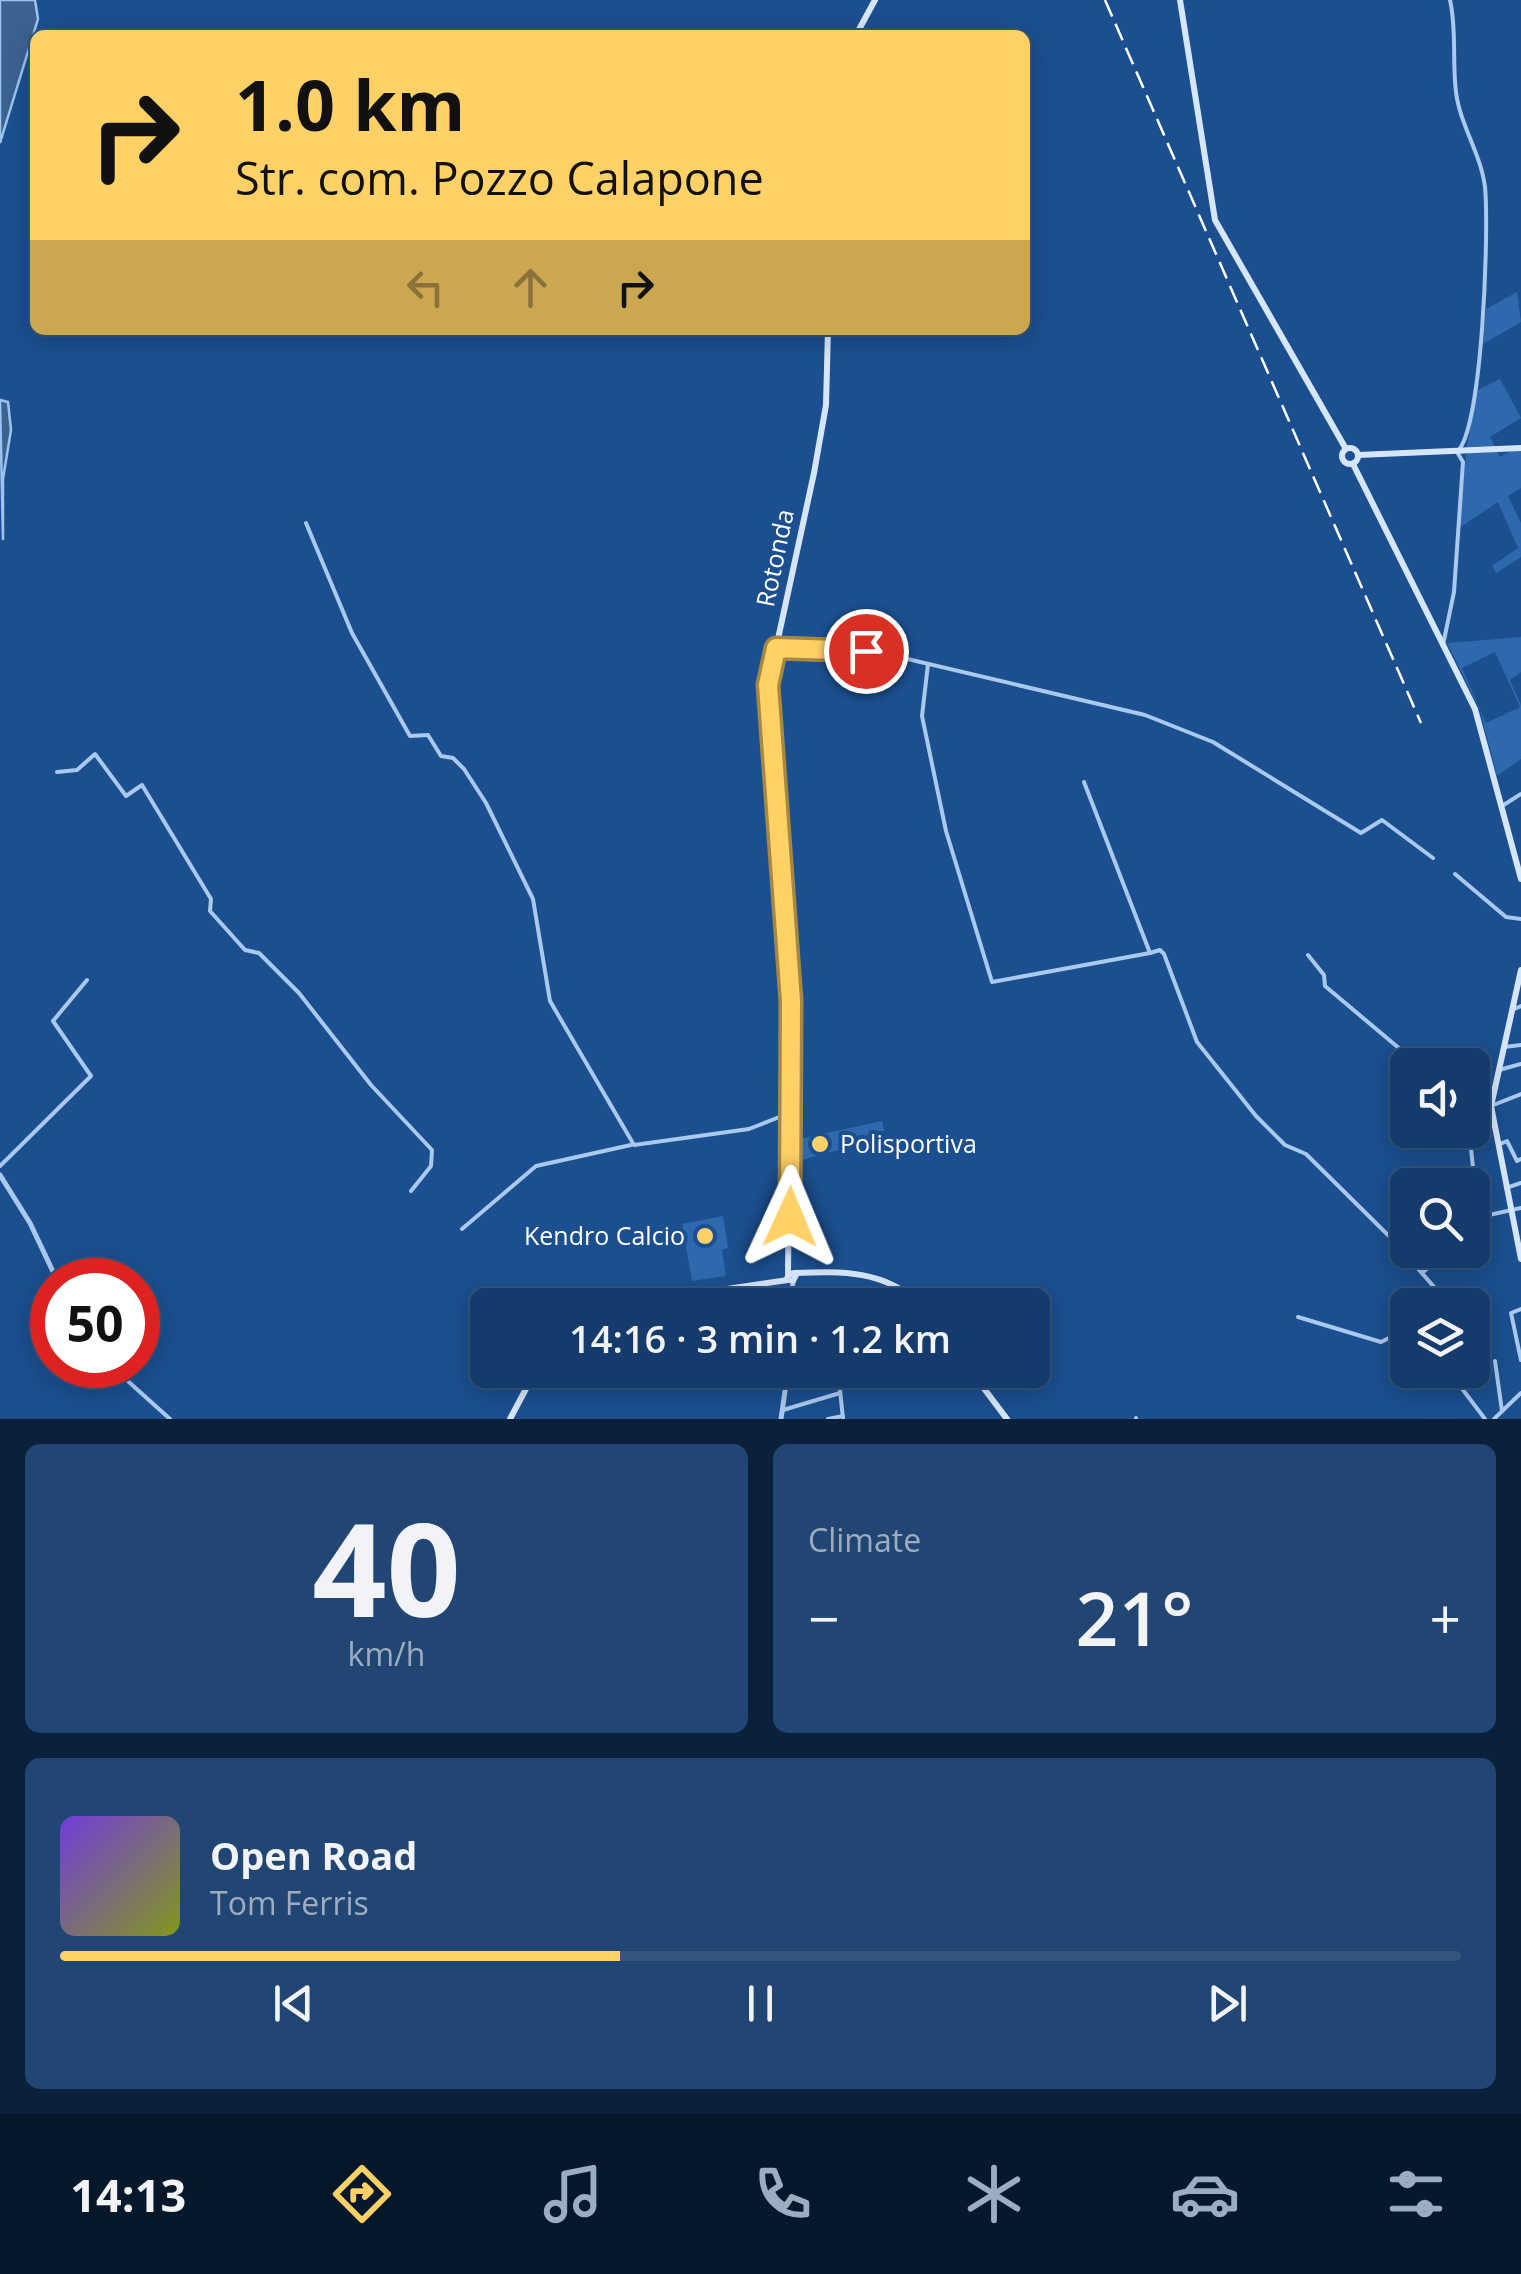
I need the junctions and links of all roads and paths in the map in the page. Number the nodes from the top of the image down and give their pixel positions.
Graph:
1 (875, 0) edge
2 (1179, 0) edge
3 (1450, 0) edge
4 (859, 30) edge
5 (828, 335) edge
6 (1465, 441) junction
7 (1521, 448) edge
8 (1346, 449) junction
9 (1473, 451) junction
10 (1457, 452) junction
11 (1358, 455) junction
12 (1352, 464) junction
13 (306, 522) dead end
14 (1444, 646) junction
15 (776, 648) junction
16 (928, 664) junction
17 (57, 772) dead end
18 (1084, 782) dead end
19 (1521, 794) edge
20 (1502, 806) junction
21 (1433, 858) dead end
22 (1455, 874) dead end
23 (1521, 879) edge
24 (1521, 917) edge
25 (1150, 953) junction
26 (1308, 955) dead end
27 (1521, 970) edge
28 (86, 980) dead end
29 (1521, 1006) edge
30 (1512, 1010) junction
31 (1521, 1045) edge
32 (1504, 1047) junction
33 (1398, 1048) edge
34 (1521, 1064) edge
35 (1499, 1070) junction
36 (1521, 1094) edge
37 (1491, 1106) junction
38 (792, 1114) junction
39 (634, 1145) junction
40 (1496, 1146) junction
41 (1521, 1159) edge
42 (0, 1166) edge
43 (0, 1175) edge
44 (1521, 1183) edge
45 (1506, 1188) junction
46 (411, 1191) dead end
47 (1521, 1208) edge
48 (1511, 1210) junction
49 (1490, 1215) edge
50 (462, 1228) dead end
51 (1520, 1244) edge
52 (46, 1258) edge
53 (1521, 1258) edge
54 (1428, 1268) edge
55 (1422, 1273) junction
56 (791, 1277) junction
57 (725, 1288) edge
58 (791, 1288) edge
59 (895, 1288) edge
60 (1435, 1288) edge
61 (1521, 1309) edge
62 (1298, 1317) dead end
63 (1390, 1337) edge
64 (1521, 1360) edge
65 (1495, 1361) dead end
66 (136, 1388) edge
67 (526, 1388) edge
68 (785, 1388) edge
69 (840, 1388) edge
70 (983, 1388) edge
71 (1461, 1388) edge
72 (840, 1393) junction
73 (1521, 1393) edge
74 (782, 1411) junction
75 (1502, 1411) junction
76 (843, 1417) edge
77 (170, 1419) edge
78 (510, 1419) edge
79 (781, 1419) edge
80 (828, 1419) edge
81 (1006, 1419) edge
82 (1484, 1419) edge
83 (1494, 1419) edge

1 - 4 main road
2 - 8 main road
3 - 6 street
5 - 15 main road, Rotonda
6 - 9 street
6 - 10 street
7 - 9 main road
8 - 11 main road
8 - 12 main road
9 - 10 main road
10 - 11 main road
10 - 14 street
11 - 12 main road
12 - 14 main road
13 - 39 street
14 - 20 main road
15 - 16 street
15 - 38 main road, Rotonda
16 - 21 street
16 - 25 street
17 - 46 street
18 - 25 street
19 - 20 street
20 - 23 main road
22 - 24 street
25 - 55 street
26 - 33 street
27 - 30 main road
28 - 42 street
29 - 30 street
30 - 32 main road
31 - 32 street
32 - 35 main road
34 - 35 street
35 - 37 main road
36 - 37 street
37 - 40 main road
38 - 39 street
38 - 56 main road, Rotonda
39 - 50 street
40 - 41 street
40 - 45 main road
43 - 52 street
44 - 45 street
45 - 48 main road
47 - 48 street
48 - 49 street
48 - 51 main road
51 - 53 main road
54 - 55 street
55 - 60 street
56 - 57 main road
56 - 58 street
56 - 59 main road
61 - 64 street
62 - 63 street
65 - 75 street
66 - 77 street
67 - 78 main road
68 - 74 street
69 - 72 street
70 - 81 main road
71 - 82 street
72 - 74 street
72 - 76 street
73 - 75 street
74 - 79 street
75 - 83 street
76 - 80 street

